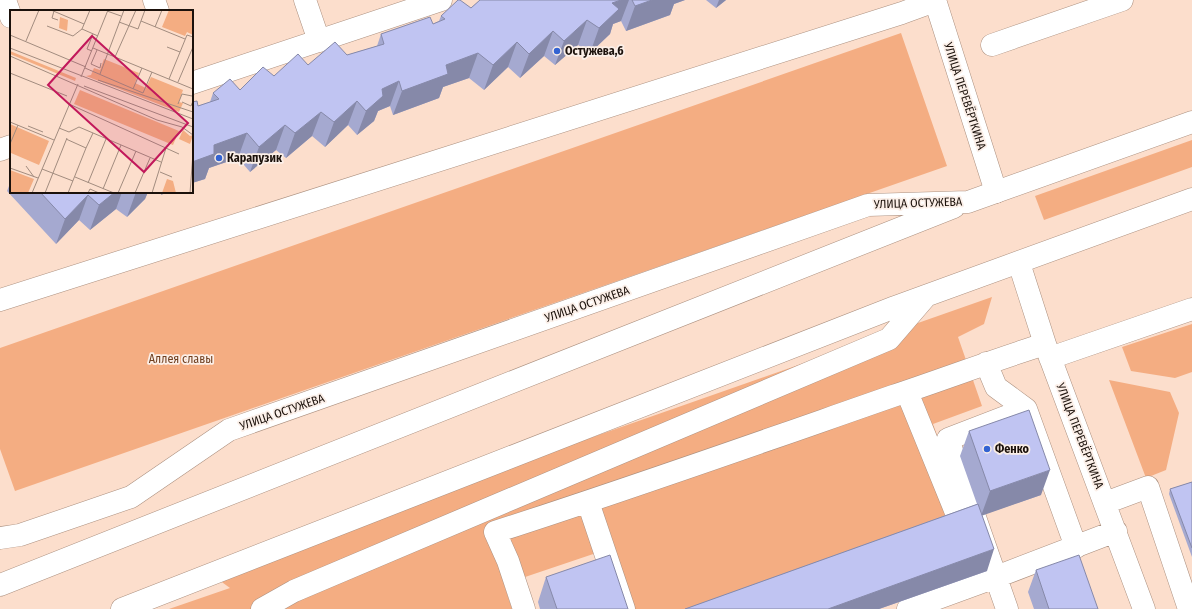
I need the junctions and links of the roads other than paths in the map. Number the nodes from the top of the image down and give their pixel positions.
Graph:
1 (5, 0) edge
2 (154, 0) edge
3 (305, 0) edge
4 (441, 0) edge
5 (1122, 0) edge
6 (935, 1) edge
7 (158, 10) edge
8 (10, 14) edge
9 (319, 41) junction
10 (992, 45) dead end
11 (193, 83) edge
12 (1192, 122) edge
13 (10, 146) edge
14 (0, 150) edge
15 (996, 192) junction
16 (1192, 199) edge
17 (968, 202) junction
18 (1019, 263) junction
19 (927, 295) junction
20 (0, 300) edge
21 (1192, 309) edge
22 (1048, 351) junction
23 (986, 363) junction
24 (907, 392) junction
25 (1026, 409) junction
26 (588, 502) junction
27 (1105, 503) junction
28 (978, 523) junction
29 (1116, 531) junction
30 (0, 538) edge
31 (1076, 547) junction
32 (996, 577) junction
33 (0, 585) edge
34 (122, 609) edge
35 (262, 609) edge
36 (524, 609) edge
37 (624, 609) edge
38 (908, 609) edge
39 (1008, 609) edge
40 (1144, 609) edge
41 (1189, 609) edge

1 - 8 main road
2 - 7 main road
3 - 9 main road
4 - 9 main road
5 - 10 main road
6 - 15 main road, УЛИЦА ПЕРЕВЁРТКИНА
6 - 20 main road
9 - 11 main road
12 - 15 main road, УЛИЦА ОСТУЖЕВА
13 - 14 main road
15 - 17 main road, УЛИЦА ОСТУЖЕВА
16 - 18 main road
17 - 30 main road, УЛИЦА ОСТУЖЕВА
17 - 33 main road
18 - 19 main road
18 - 22 main road, УЛИЦА ПЕРЕВЁРТКИНА
19 - 34 main road
19 - 35 main road
21 - 22 main road
22 - 23 main road
22 - 27 main road, УЛИЦА ПЕРЕВЁРТКИНА
23 - 24 main road
23 - 25 main road
24 - 26 main road
24 - 28 main road
25 - 28 main road
25 - 31 main road
26 - 36 main road
26 - 37 main road
27 - 29 main road, УЛИЦА ПЕРЕВЁРТКИНА
27 - 41 main road
28 - 32 main road
29 - 31 main road
29 - 40 main road, УЛИЦА ПЕРЕВЁРТКИНА
31 - 32 main road
32 - 38 main road
32 - 39 main road

